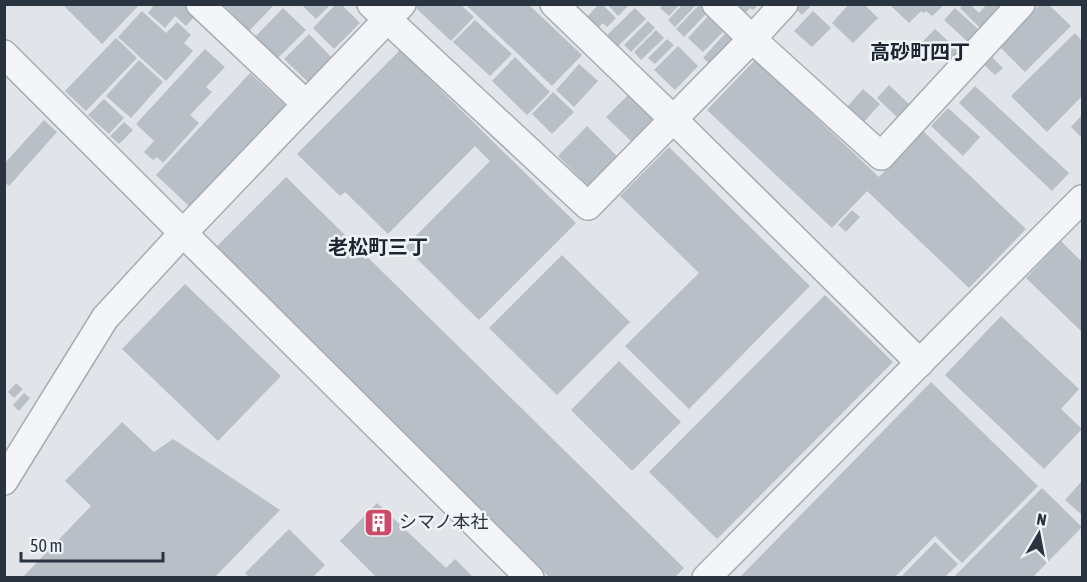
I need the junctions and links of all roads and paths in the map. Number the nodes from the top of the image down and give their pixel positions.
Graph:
1 (200, 4) edge
2 (554, 4) edge
3 (716, 4) edge
4 (784, 4) edge
5 (1021, 4) edge
6 (386, 10) edge
7 (752, 39) junction
8 (4, 54) edge
9 (306, 104) junction
10 (673, 119) junction
11 (1083, 198) edge
12 (183, 233) junction
13 (920, 363) junction
14 (13, 449) edge
15 (4, 481) edge
16 (530, 578) edge
17 (706, 578) edge

1 - 9 street
2 - 10 street
3 - 7 street
4 - 7 street
5 - 7 street
6 - 9 street
6 - 10 street
7 - 10 street
8 - 12 street
9 - 12 street
10 - 13 street
11 - 13 street
12 - 14 street
12 - 16 street
13 - 17 street
14 - 15 street

